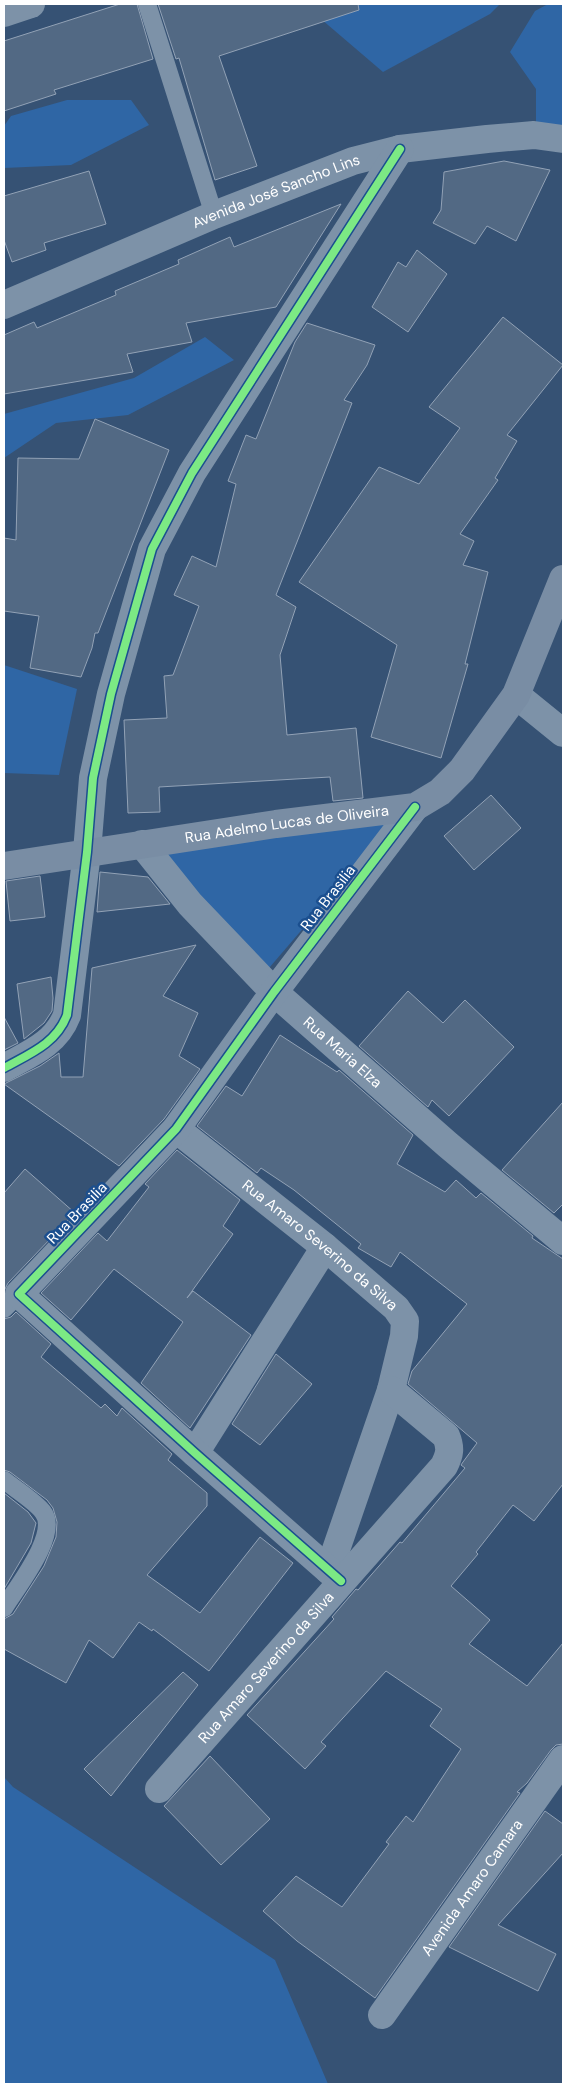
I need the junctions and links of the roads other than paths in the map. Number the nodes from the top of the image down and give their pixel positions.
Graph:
1 (31, 4) edge
2 (147, 4) edge
3 (4, 13) edge
4 (563, 139) edge
5 (400, 149) junction
6 (214, 215) junction
7 (4, 306) edge
8 (563, 580) edge
9 (516, 695) junction
10 (563, 733) edge
11 (416, 808) junction
12 (142, 844) junction
13 (87, 852) junction
14 (4, 866) edge
15 (274, 992) junction
16 (4, 1068) edge
17 (176, 1129) junction
18 (563, 1241) edge
19 (324, 1247) junction
20 (11, 1302) edge
21 (391, 1390) junction
22 (194, 1453) junction
23 (4, 1480) edge
24 (335, 1576) junction
25 (4, 1608) edge
26 (563, 1760) edge
27 (159, 1789) dead end
28 (382, 2015) dead end

1 - 3 street
2 - 6 lane
4 - 5 street, Avenida José Sancho Lins
5 - 6 street, Avenida José Sancho Lins
5 - 13 street
6 - 7 street, Avenida José Sancho Lins
8 - 9 street, Rua Adelmo Lucas de Oliveira
9 - 10 street
9 - 11 street, Rua Adelmo Lucas de Oliveira
11 - 12 street, Rua Adelmo Lucas de Oliveira
11 - 15 street, Rua Brasilia
12 - 13 street, Rua Adelmo Lucas de Oliveira
12 - 15 street, Rua Maria Elza
13 - 14 street, Rua Adelmo Lucas de Oliveira
13 - 16 street
15 - 17 street, Rua Brasilia
15 - 18 street, Rua Maria Elza
17 - 19 street, Rua Amaro Severino da Silva
17 - 20 street, Rua Brasilia
19 - 21 street, Rua Amaro Severino da Silva
19 - 22 street
20 - 22 street, Rua Brasilia
21 - 24 street, Rua Amaro Severino da Silva
21 - 24 street, Rua Amaro Severino da Silva
22 - 24 street, Rua Brasilia
23 - 25 lane
24 - 27 street, Rua Amaro Severino da Silva
26 - 28 street, Avenida Amaro Camara

